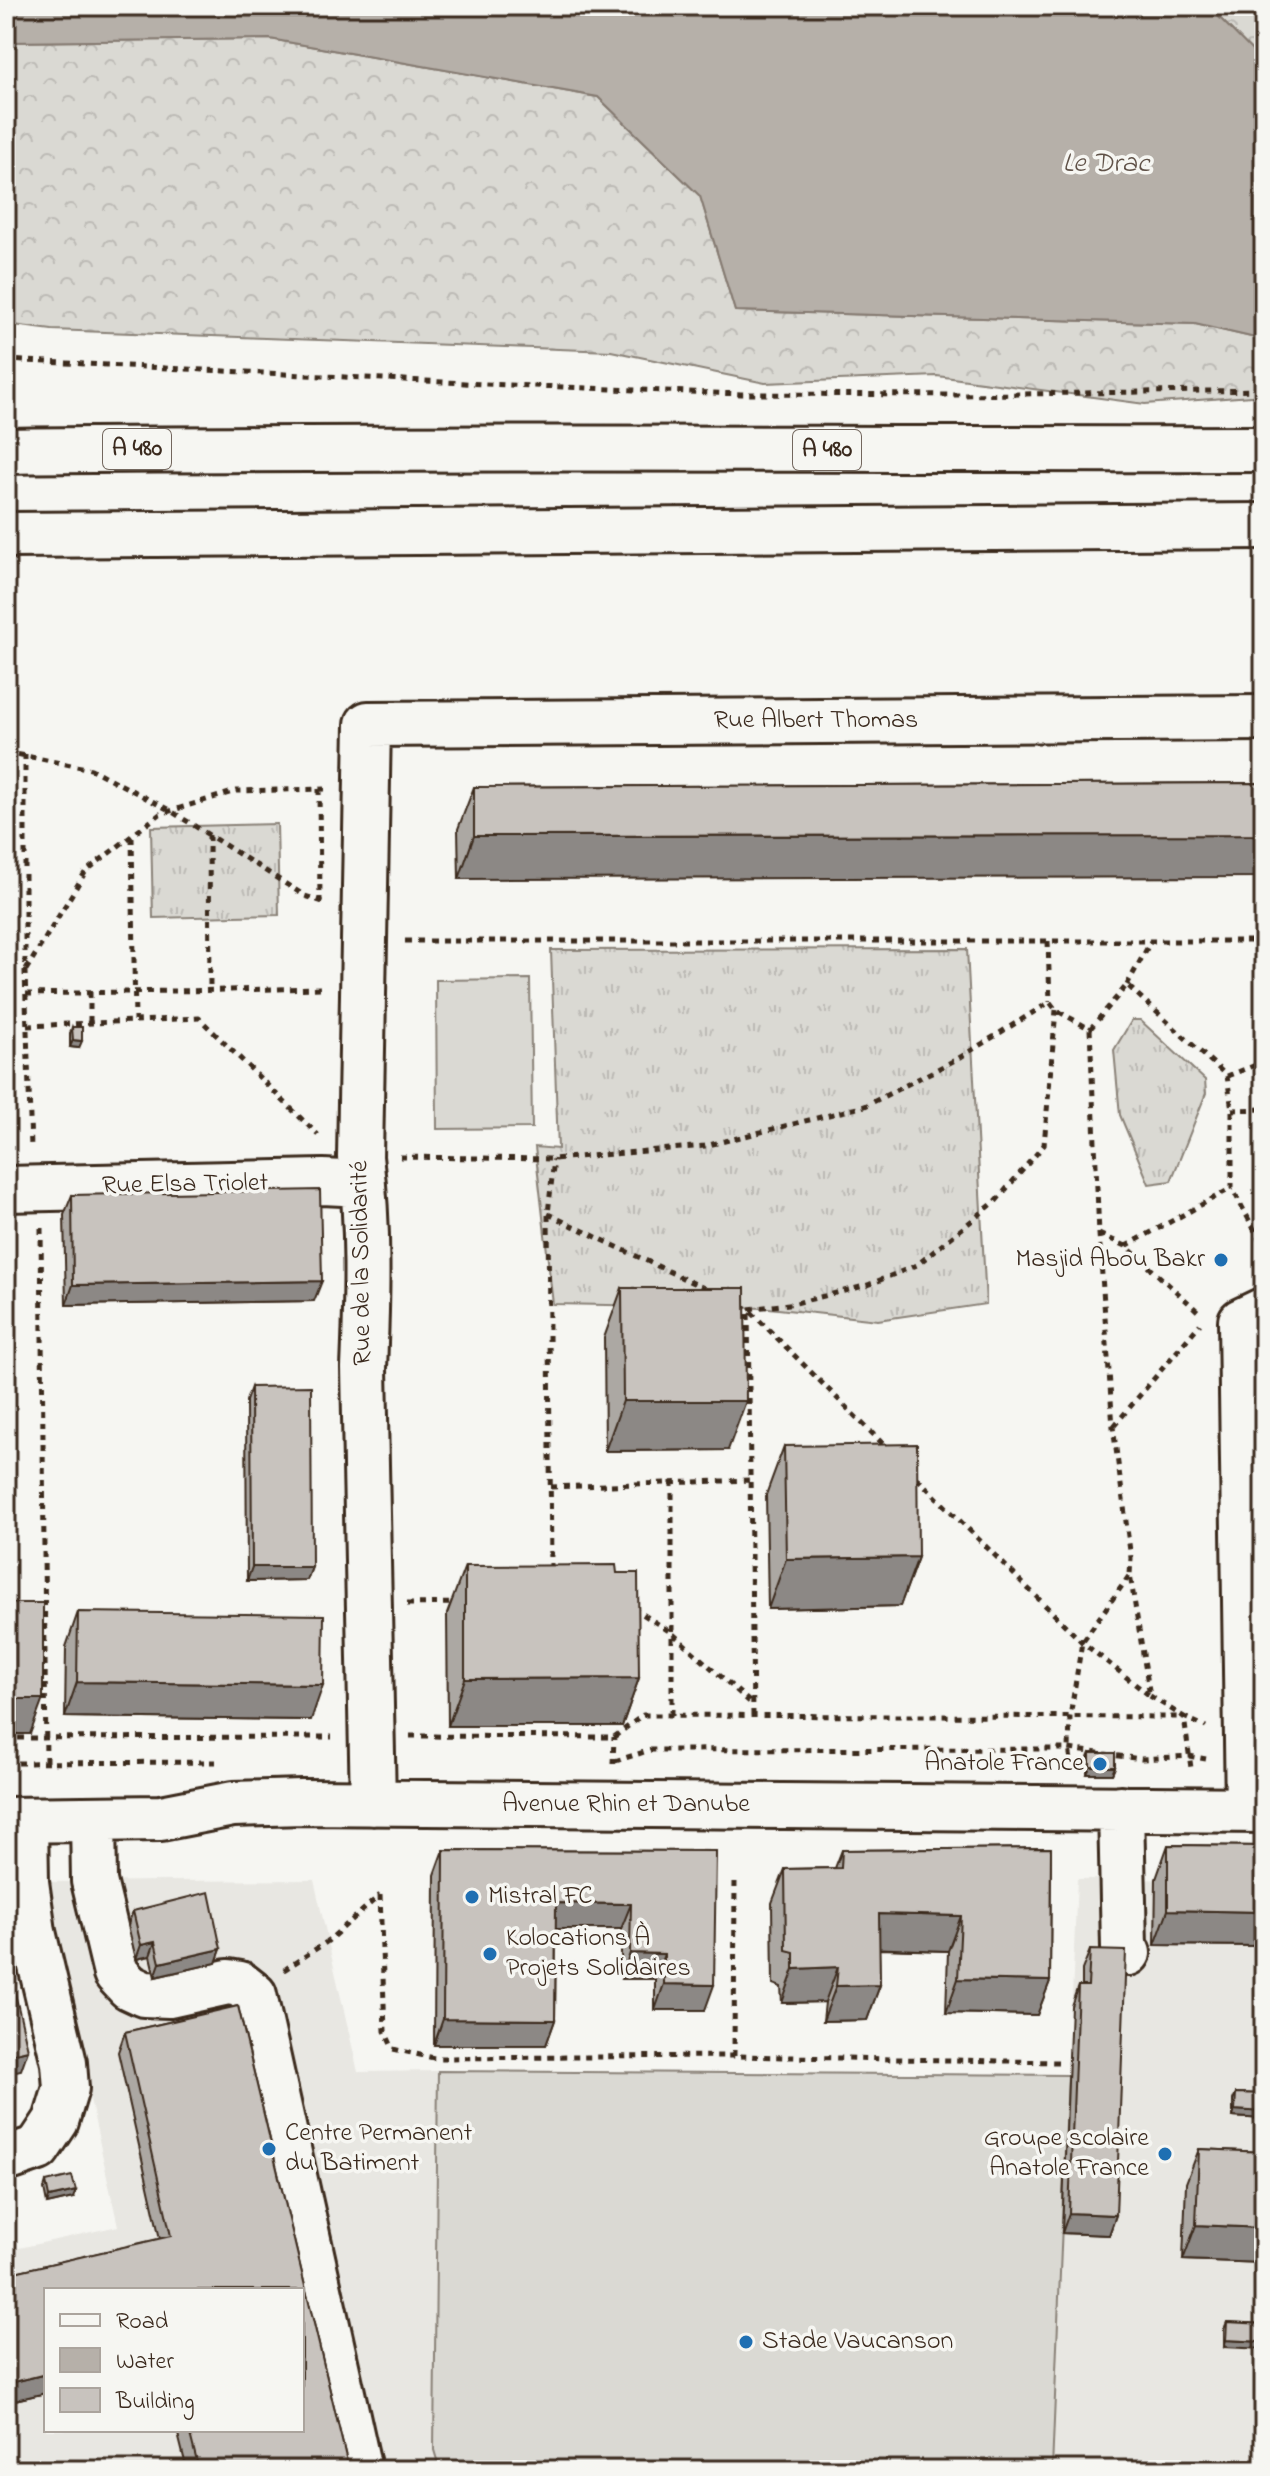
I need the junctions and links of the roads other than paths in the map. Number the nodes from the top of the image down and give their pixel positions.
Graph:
1 (6, 426) edge
2 (268, 448) junction
3 (1264, 449) edge
4 (6, 451) edge
5 (1264, 526) edge
6 (6, 535) edge
7 (1264, 718) edge
8 (368, 724) joint
9 (348, 1160) junction
10 (23, 1189) edge
11 (1263, 1310) edge
12 (373, 1803) junction
13 (1121, 1808) junction
14 (1256, 1810) edge
15 (93, 1819) junction
16 (16, 1820) edge
17 (19, 1938) edge
18 (1128, 1953) edge
19 (6, 2159) edge
20 (359, 2470) edge

1 - 2 main road
2 - 3 main road, A 480
2 - 4 main road, A 480
5 - 6 main road
7 - 8 main road, Rue Albert Thomas
8 - 9 main road, Rue de la Solidarité
9 - 10 main road, Rue Elsa Triolet
9 - 12 main road, Rue de la Solidarité
11 - 14 main road, Avenue Rhin et Danube
12 - 13 main road, Avenue Rhin et Danube
12 - 15 main road, Avenue Rhin et Danube
13 - 14 main road, Avenue Rhin et Danube
13 - 18 main road
15 - 16 main road, Avenue Rhin et Danube
15 - 20 main road
16 - 17 main road
17 - 19 main road

